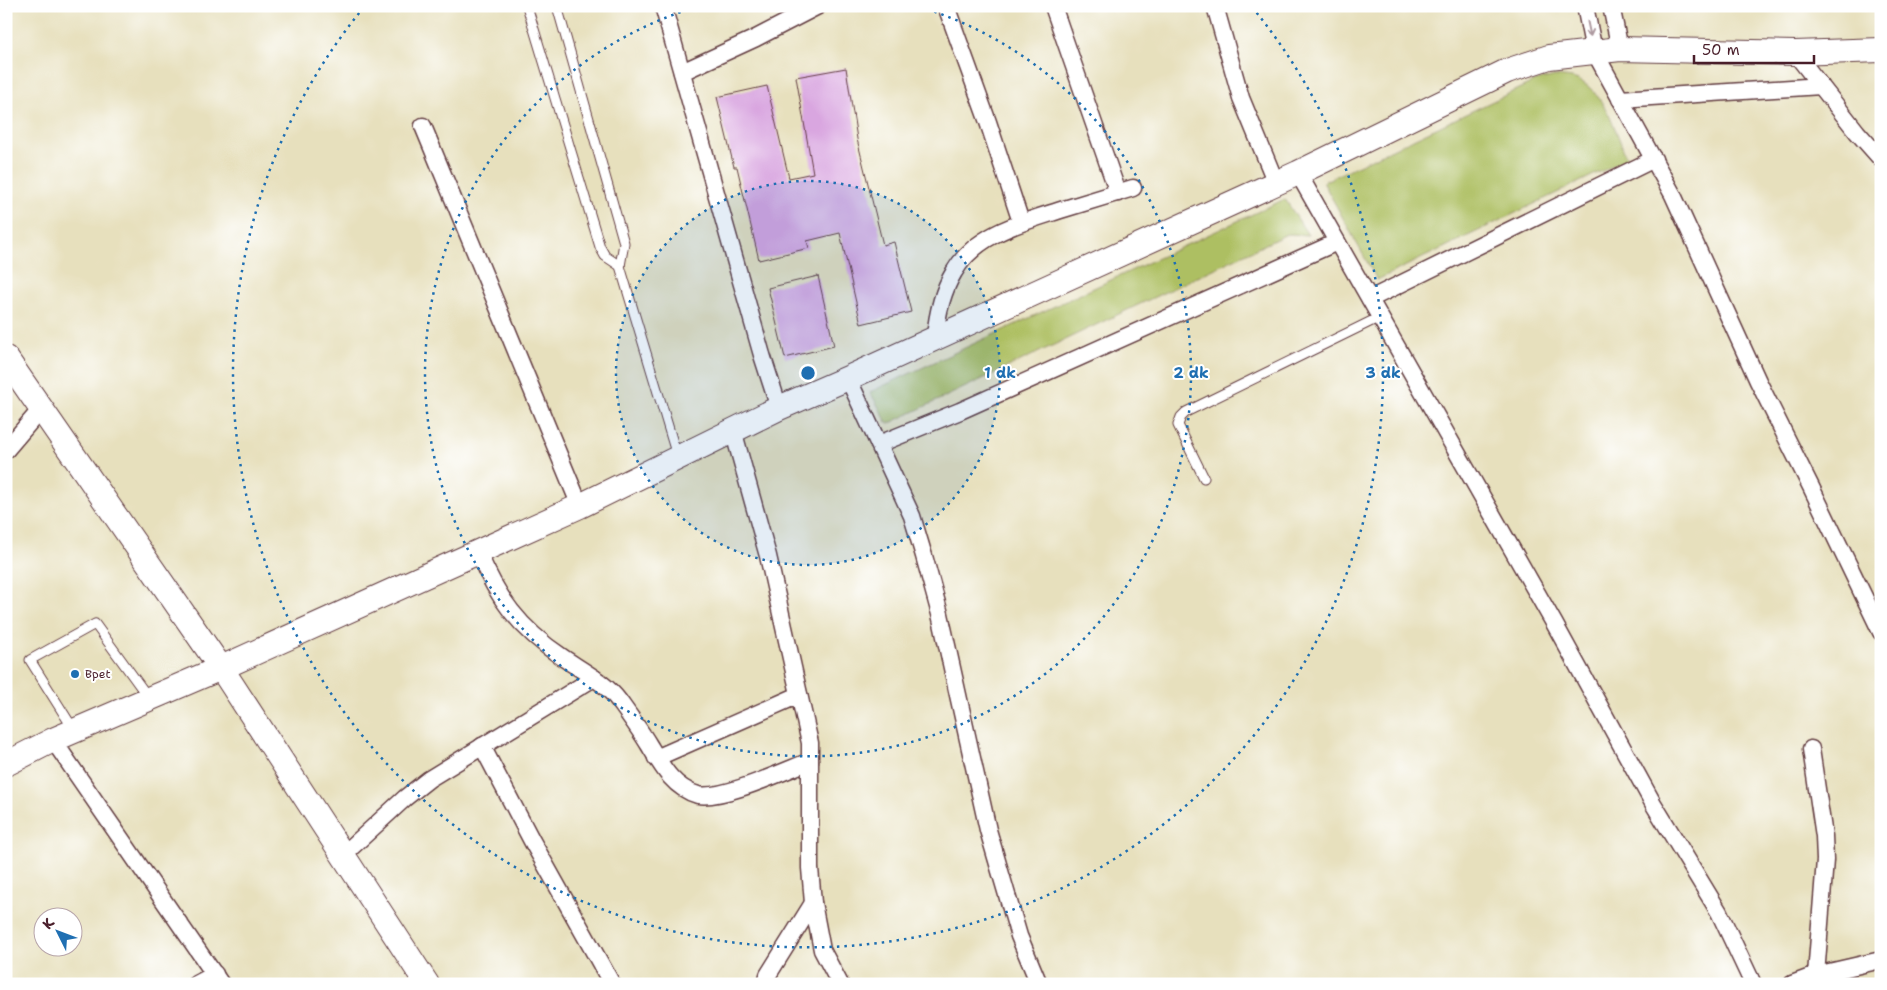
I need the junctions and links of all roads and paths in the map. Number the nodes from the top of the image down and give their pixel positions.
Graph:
1 (527, 6) edge
2 (557, 6) edge
3 (663, 6) edge
4 (818, 6) edge
5 (946, 6) edge
6 (1053, 6) edge
7 (1215, 6) edge
8 (1585, 6) edge
9 (1611, 6) edge
10 (797, 11) edge
11 (1620, 49) junction
12 (1881, 50) edge
13 (1594, 51) junction
14 (1795, 53) junction
15 (682, 72) junction
16 (1820, 86) junction
17 (1620, 99) junction
18 (423, 126) dead end
19 (1654, 159) junction
20 (1881, 159) edge
21 (1298, 173) junction
22 (1276, 183) junction
23 (1021, 222) junction
24 (1337, 242) junction
25 (620, 266) junction
26 (1370, 299) junction
27 (1380, 317) junction
28 (934, 338) junction
29 (6, 358) edge
30 (848, 378) junction
31 (779, 408) junction
32 (41, 409) junction
33 (733, 430) junction
34 (879, 444) junction
35 (6, 450) edge
36 (677, 456) junction
37 (1204, 478) dead end
38 (580, 506) junction
39 (478, 552) junction
40 (1881, 632) edge
41 (221, 668) junction
42 (594, 678) junction
43 (799, 695) junction
44 (150, 699) junction
45 (64, 736) junction
46 (482, 746) junction
47 (1811, 749) dead end
48 (656, 758) junction
49 (810, 761) junction
50 (6, 764) edge
51 (343, 855) junction
52 (813, 903) junction
53 (1881, 960) edge
54 (218, 979) edge
55 (1804, 980) edge
56 (196, 984) edge
57 (427, 984) edge
58 (612, 984) edge
59 (766, 984) edge
60 (840, 984) edge
61 (1039, 984) edge
62 (1753, 984) edge

1 - 25 lane
2 - 25 lane
3 - 15 street
4 - 10 street
5 - 23 street
6 - 23 street
7 - 22 street
8 -> 13 street
9 - 11 street
10 - 15 street
11 - 13 street
11 - 14 street
12 - 14 street
13 - 17 street
13 - 21 street
14 - 16 street
15 - 31 street
16 - 17 street
16 - 20 street
17 - 19 street
18 - 38 street
19 - 26 street
19 - 40 street
21 - 22 street
21 - 24 street
22 - 28 street
23 - 28 street
24 - 26 street
24 - 34 street
25 - 36 lane
26 - 27 street
27 - 37 lane
27 - 62 street
28 - 30 street
29 - 32 street
30 - 31 street
30 - 34 street
31 - 33 street
32 - 35 street
32 - 41 street
33 - 36 street
33 - 43 street
34 - 61 street
36 - 38 street
38 - 39 street
39 - 41 street
39 - 42 street
41 - 44 street
41 - 51 street
42 - 46 street
42 - 48 street
43 - 48 street
43 - 49 street
44 - 45 street
44 - 45 lane
45 - 50 street
45 - 54 street
46 - 51 street
46 - 58 street
47 - 55 street
48 - 49 street
49 - 52 street
51 - 57 street
52 - 59 street
52 - 60 street
53 - 55 street
54 - 56 street

